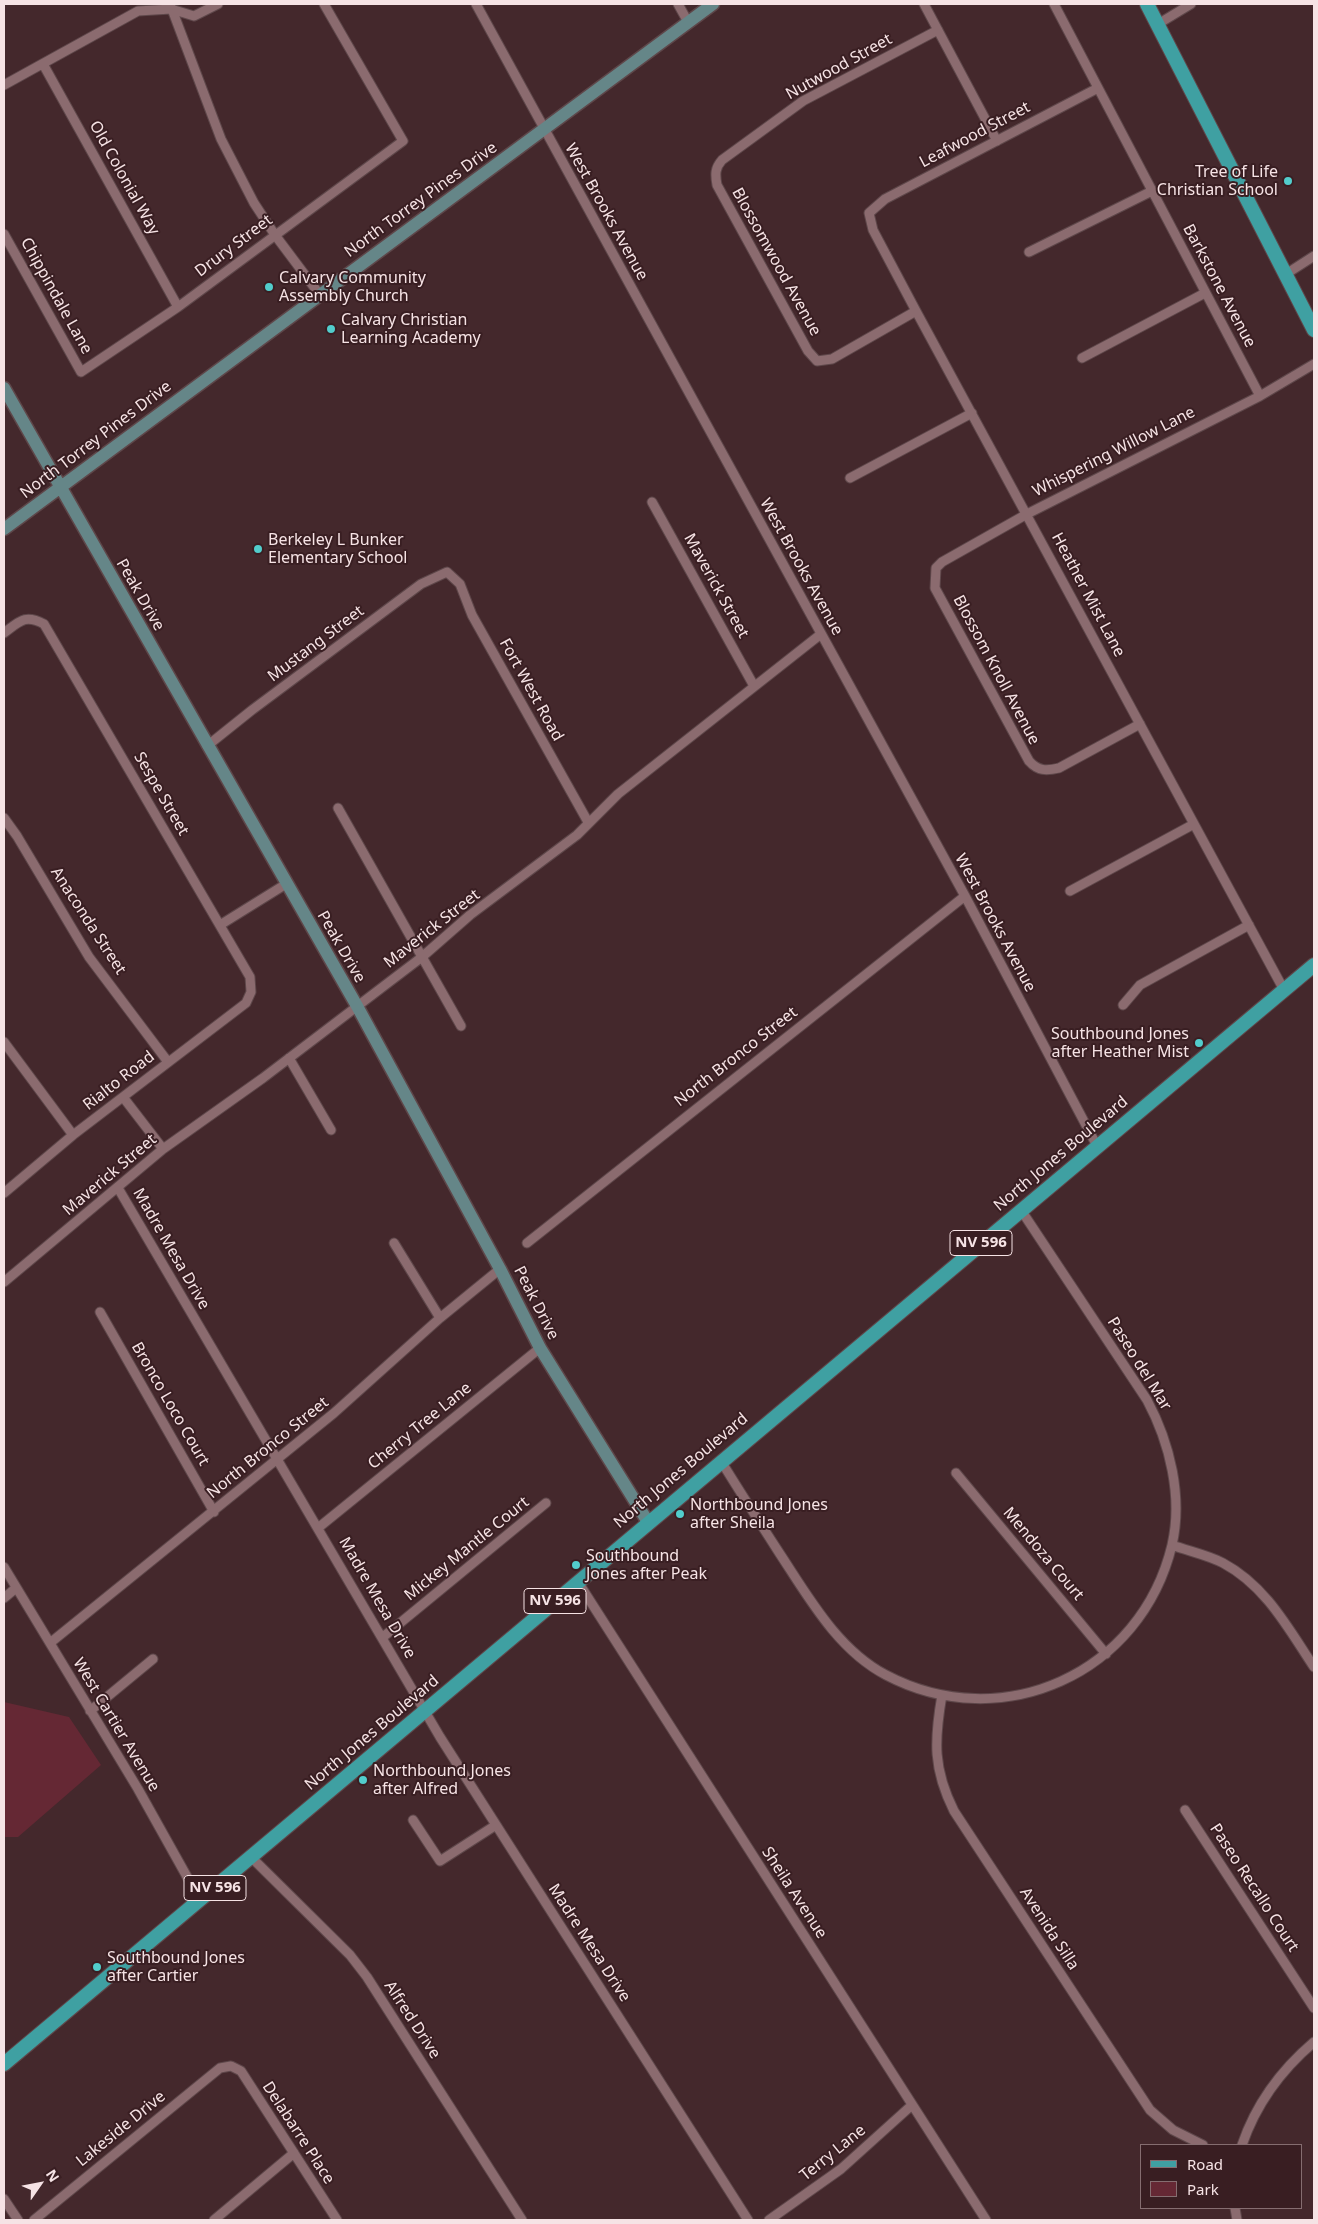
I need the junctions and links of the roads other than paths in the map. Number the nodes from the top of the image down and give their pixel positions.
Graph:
1 (218, 4) edge
2 (324, 4) edge
3 (476, 4) edge
4 (678, 4) edge
5 (713, 4) edge
6 (924, 4) edge
7 (1054, 4) edge
8 (1147, 4) edge
9 (1191, 4) edge
10 (170, 7) edge
11 (688, 22) junction
12 (1158, 24) junction
13 (938, 30) junction
14 (43, 64) junction
15 (4, 85) edge
16 (1098, 88) junction
17 (544, 130) junction
18 (997, 141) junction
19 (715, 174) joint
20 (1152, 191) junction
21 (869, 213) joint
22 (4, 234) edge
23 (275, 235) junction
24 (1029, 252) dead end
25 (1314, 256) edge
26 (1286, 274) junction
27 (1205, 293) junction
28 (320, 294) junction
29 (178, 307) junction
30 (916, 311) junction
31 (1314, 330) edge
32 (1082, 358) dead end
33 (1314, 364) edge
34 (81, 372) joint
35 (4, 388) edge
36 (1260, 396) junction
37 (972, 413) junction
38 (850, 478) dead end
39 (60, 487) junction
40 (652, 502) dead end
41 (1027, 514) junction
42 (4, 529) edge
43 (447, 572) joint
44 (935, 574) joint
45 (4, 633) edge
46 (821, 634) junction
47 (754, 686) junction
48 (1140, 724) junction
49 (207, 746) junction
50 (338, 808) dead end
51 (4, 818) edge
52 (588, 822) junction
53 (1194, 824) junction
54 (286, 884) junction
55 (1070, 891) dead end
56 (965, 896) junction
57 (220, 925) junction
58 (1249, 926) junction
59 (422, 957) junction
60 (1314, 965) edge
61 (1284, 990) junction
62 (251, 992) joint
63 (1123, 1005) dead end
64 (356, 1006) junction
65 (461, 1026) dead end
66 (4, 1042) edge
67 (289, 1058) junction
68 (168, 1062) junction
69 (123, 1097) junction
70 (331, 1130) dead end
71 (73, 1135) junction
72 (1097, 1146) junction
73 (163, 1149) junction
74 (118, 1188) junction
75 (4, 1193) edge
76 (1021, 1210) junction
77 (394, 1243) dead end
78 (527, 1243) dead end
79 (500, 1269) junction
80 (4, 1282) edge
81 (100, 1312) dead end
82 (440, 1318) junction
83 (540, 1348) junction
84 (277, 1458) junction
85 (721, 1461) junction
86 (956, 1473) dead end
87 (546, 1503) dead end
88 (214, 1512) junction
89 (648, 1522) junction
90 (318, 1528) junction
91 (1172, 1545) junction
92 (4, 1567) edge
93 (578, 1582) junction
94 (16, 1588) junction
95 (4, 1598) edge
96 (382, 1637) junction
97 (50, 1643) junction
98 (1106, 1654) junction
99 (153, 1659) dead end
100 (1314, 1667) edge
101 (942, 1695) junction
102 (90, 1711) junction
103 (426, 1711) junction
104 (1186, 1810) dead end
105 (413, 1820) dead end
106 (496, 1825) junction
107 (251, 1857) junction
108 (200, 1900) junction
109 (1314, 2008) edge
110 (1314, 2042) edge
111 (4, 2064) edge
112 (231, 2066) joint
113 (912, 2105) junction
114 (1201, 2144) edge
115 (1242, 2144) edge
116 (294, 2153) junction
117 (4, 2199) edge
118 (18, 2220) edge
119 (34, 2220) edge
120 (214, 2220) edge
121 (337, 2220) edge
122 (522, 2220) edge
123 (748, 2220) edge
124 (769, 2220) edge
125 (986, 2220) edge

1 - 10 street
2 - 23 street, Drury Street
3 - 17 street, West Brooks Avenue
4 - 11 street
5 - 11 street, North Torrey Pines Drive
6 - 13 street
7 - 16 street, Barkstone Avenue
8 - 12 main road
9 - 12 street
10 - 14 street
10 - 23 street
11 - 17 street, North Torrey Pines Drive
12 - 26 main road
13 - 18 street
13 - 19 street, Nutwood Street
14 - 15 street
14 - 29 street, Old Colonial Way
16 - 18 street, Leafwood Street
16 - 20 street, Barkstone Avenue
17 - 28 street, North Torrey Pines Drive
17 - 46 street, West Brooks Avenue
18 - 21 street, Leafwood Street
19 - 30 street, Blossomwood Avenue
20 - 24 street
20 - 27 street, Barkstone Avenue
21 - 30 street, Heather Mist Lane
22 - 34 street, Chippindale Lane
23 - 28 street
23 - 29 street, Drury Street
25 - 26 street
26 - 31 main road
27 - 32 street
27 - 36 street, Barkstone Avenue
28 - 39 street, North Torrey Pines Drive
29 - 34 street, Drury Street
30 - 37 street, Heather Mist Lane
33 - 36 street, Whispering Willow Lane
35 - 39 street, Peak Drive
36 - 41 street, Whispering Willow Lane
37 - 38 street
37 - 41 street, Heather Mist Lane
39 - 42 street, North Torrey Pines Drive
39 - 49 street, Peak Drive
40 - 47 street, Maverick Street
41 - 44 street, Whispering Willow Lane
41 - 48 street, Heather Mist Lane
43 - 49 street, Mustang Street
43 - 52 street, Fort West Road
44 - 48 street, Blossom Knoll Avenue
45 - 57 street, Sespe Street
46 - 47 street, Maverick Street
46 - 56 street, West Brooks Avenue
47 - 52 street, Maverick Street
48 - 53 street, Heather Mist Lane
49 - 54 street, Peak Drive
50 - 59 street
51 - 68 street, Anaconda Street
52 - 59 street, Maverick Street
53 - 55 street
53 - 58 street, Heather Mist Lane
54 - 57 street
54 - 64 street, Peak Drive
56 - 72 street, West Brooks Avenue
56 - 78 street, North Bronco Street
57 - 62 street, Sespe Street
58 - 61 street, Heather Mist Lane
58 - 63 street
59 - 64 street, Maverick Street
59 - 65 street
60 - 61 main road, North Jones Boulevard / NV 596
61 - 72 main road, North Jones Boulevard / NV 596
62 - 68 street, Rialto Road
64 - 67 street, Maverick Street
64 - 79 street, Peak Drive
66 - 71 street
67 - 70 street
67 - 73 street, Maverick Street
68 - 69 street, Rialto Road
69 - 71 street, Rialto Road
69 - 73 street
71 - 75 street, Rialto Road
72 - 76 main road, North Jones Boulevard / NV 596
73 - 74 street, Maverick Street
74 - 80 street, Maverick Street
74 - 84 street, Madre Mesa Drive
76 - 85 main road, North Jones Boulevard / NV 596
76 - 91 street, Paseo del Mar
77 - 82 street
79 - 82 street, North Bronco Street
79 - 83 street, Peak Drive
81 - 88 street, Bronco Loco Court
82 - 84 street, North Bronco Street
83 - 89 street, Peak Drive
83 - 90 street, Cherry Tree Lane
84 - 88 street, North Bronco Street
84 - 90 street, Madre Mesa Drive
85 - 89 main road, North Jones Boulevard / NV 596
85 - 101 street, Paseo del Mar
86 - 98 street, Mendoza Court
87 - 96 street, Mickey Mantle Court
88 - 97 street, North Bronco Street
89 - 93 main road, North Jones Boulevard / NV 596
90 - 96 street, Madre Mesa Drive
91 - 98 street, Paseo del Mar
91 - 100 street
92 - 94 street, West Cartier Avenue
93 - 103 main road, North Jones Boulevard / NV 596
93 - 113 street, Sheila Avenue
94 - 95 street
94 - 97 street, West Cartier Avenue
96 - 103 street, Madre Mesa Drive
97 - 102 street, West Cartier Avenue
98 - 101 street, Paseo del Mar
99 - 102 street
101 - 114 street, Avenida Silla
102 - 108 street, West Cartier Avenue
103 - 106 street, Madre Mesa Drive
103 - 107 main road, North Jones Boulevard / NV 596
104 - 109 street, Paseo Recallo Court
105 - 106 street
106 - 123 street, Madre Mesa Drive
107 - 108 main road, North Jones Boulevard / NV 596
107 - 122 street, Alfred Drive
108 - 111 main road, North Jones Boulevard / NV 596
110 - 115 street
112 - 116 street, Delabarre Place
112 - 119 street, Lakeside Drive
113 - 124 street, Terry Lane
113 - 125 street, Sheila Avenue
116 - 120 street
116 - 121 street, Delabarre Place
117 - 118 street

